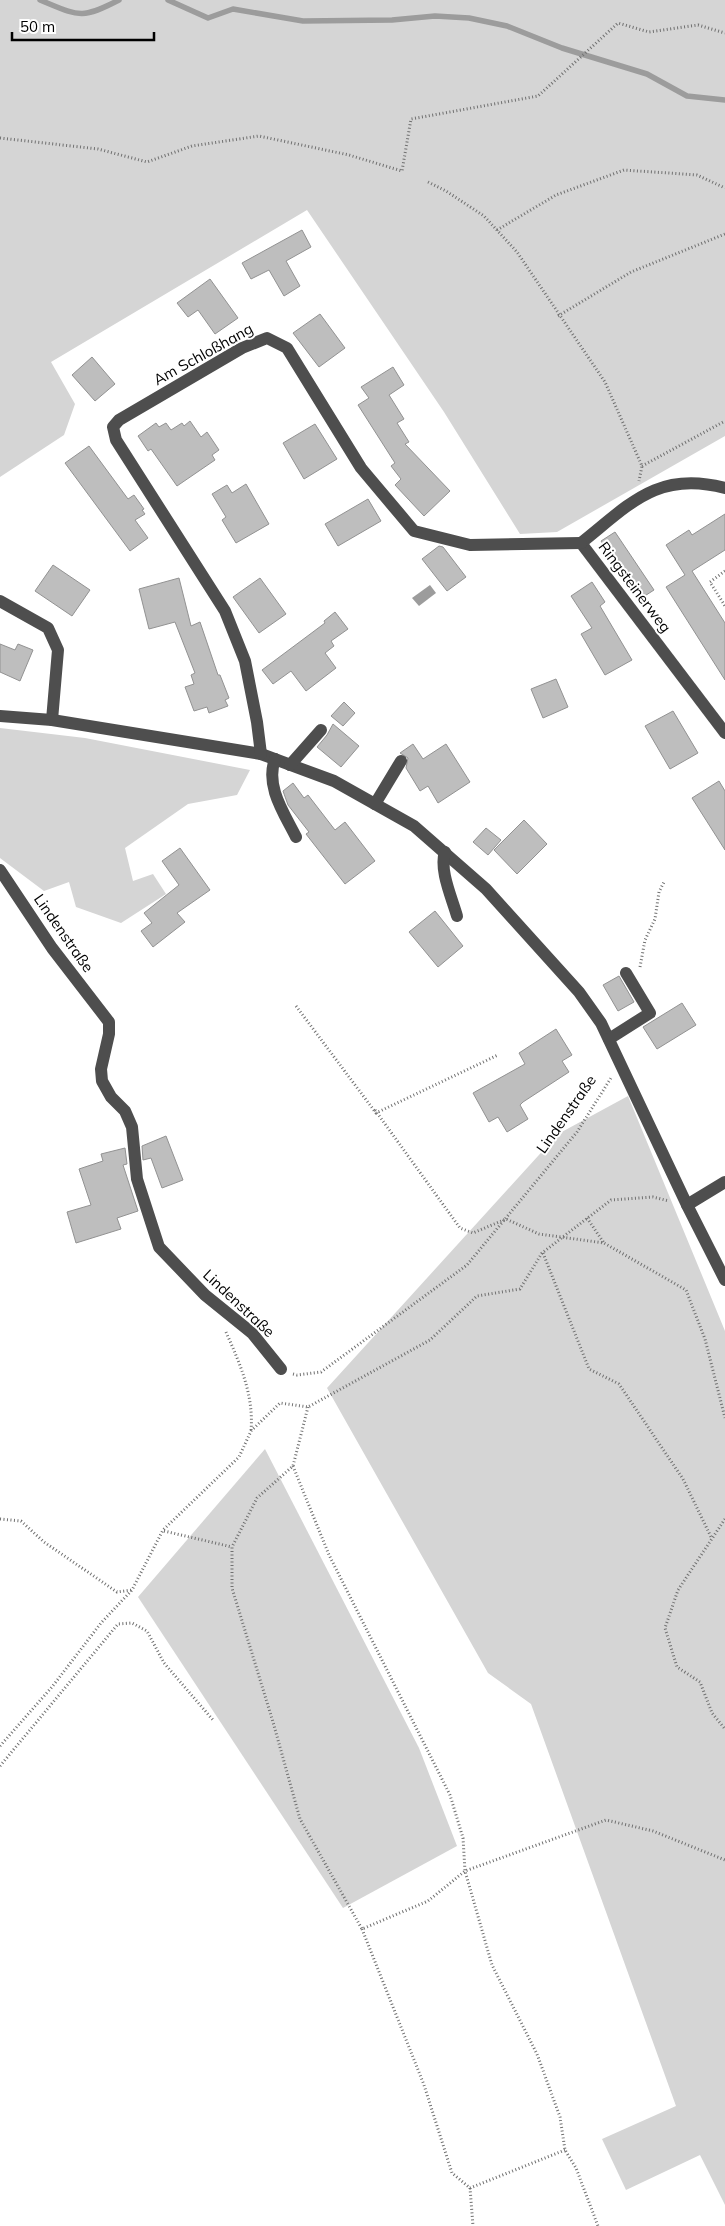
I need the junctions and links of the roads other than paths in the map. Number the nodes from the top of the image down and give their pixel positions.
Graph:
1 (725, 488) edge
2 (581, 543) junction
3 (0, 601) edge
4 (0, 716) edge
5 (52, 720) junction
6 (321, 730) dead end
7 (725, 733) edge
8 (261, 754) junction
9 (275, 759) junction
10 (402, 761) dead end
11 (290, 765) junction
12 (375, 804) junction
13 (296, 837) dead end
14 (445, 852) junction
15 (0, 870) edge
16 (457, 916) dead end
17 (627, 975) road end
18 (609, 1039) junction
19 (725, 1182) edge
20 (687, 1205) junction
21 (725, 1280) edge
22 (281, 1369) road end

1 - 2 street, Ringsteinerweg
2 - 7 street, Ringsteinerweg
2 - 8 street, Am Schloßhang
3 - 5 street
4 - 5 street
5 - 8 street
6 - 11 street
8 - 9 street
9 - 11 street
9 - 13 street
10 - 12 street
11 - 12 street
12 - 14 street
14 - 16 street
14 - 18 street
15 - 22 street, Lindenstraße
17 - 18 street
18 - 20 street
19 - 20 street
20 - 21 street

